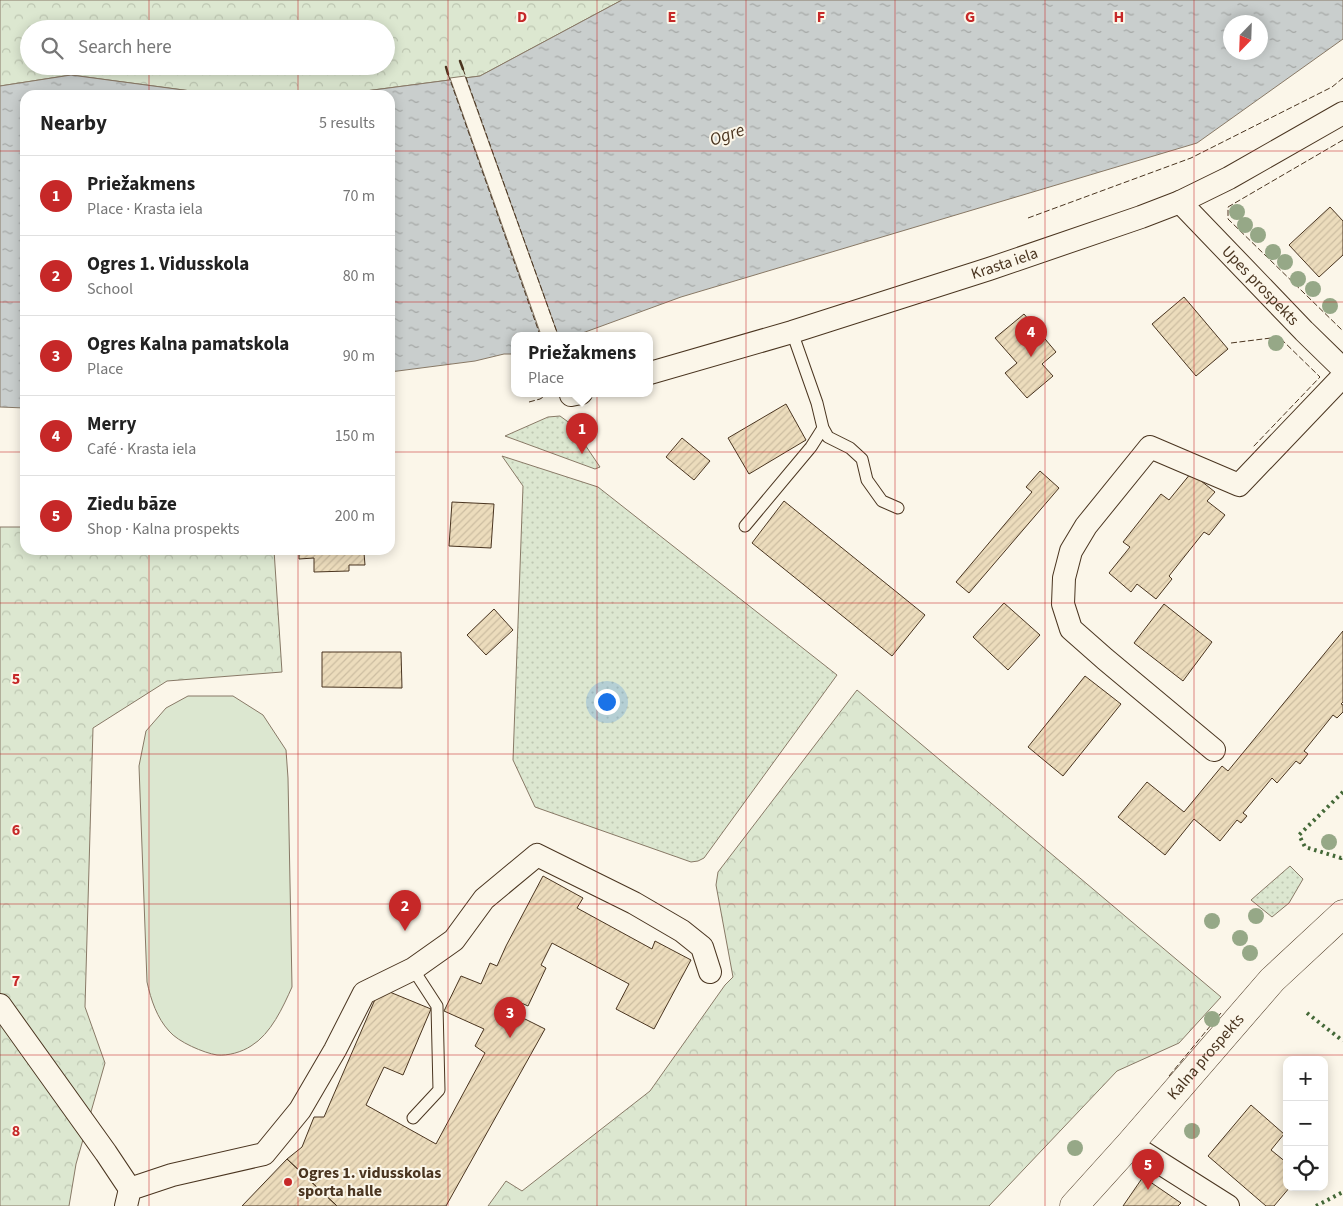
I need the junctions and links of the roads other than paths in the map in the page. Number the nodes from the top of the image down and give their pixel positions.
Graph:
1 (1343, 113) edge
2 (1180, 202) junction
3 (792, 332) junction
4 (1343, 369) edge
5 (653, 372) edge
6 (1343, 376) edge
7 (823, 428) junction
8 (898, 508) dead end
9 (745, 526) dead end
10 (1214, 750) dead end
11 (1343, 914) edge
12 (413, 969) junction
13 (710, 972) dead end
14 (0, 1005) edge
15 (413, 1118) dead end
16 (1130, 1144) junction
17 (128, 1198) edge
18 (1074, 1206) edge
19 (1228, 1206) edge

1 - 2 street, Krasta iela
2 - 3 street, Krasta iela
2 - 4 street, Upes prospekts
3 - 5 street, Krasta iela
3 - 7 lane
6 - 10 street
7 - 8 lane
7 - 9 lane
11 - 16 main road, Kalna prospekts
12 - 13 street
12 - 15 lane
12 - 17 street
14 - 17 street
16 - 18 main road, Kalna prospekts
16 - 19 street

